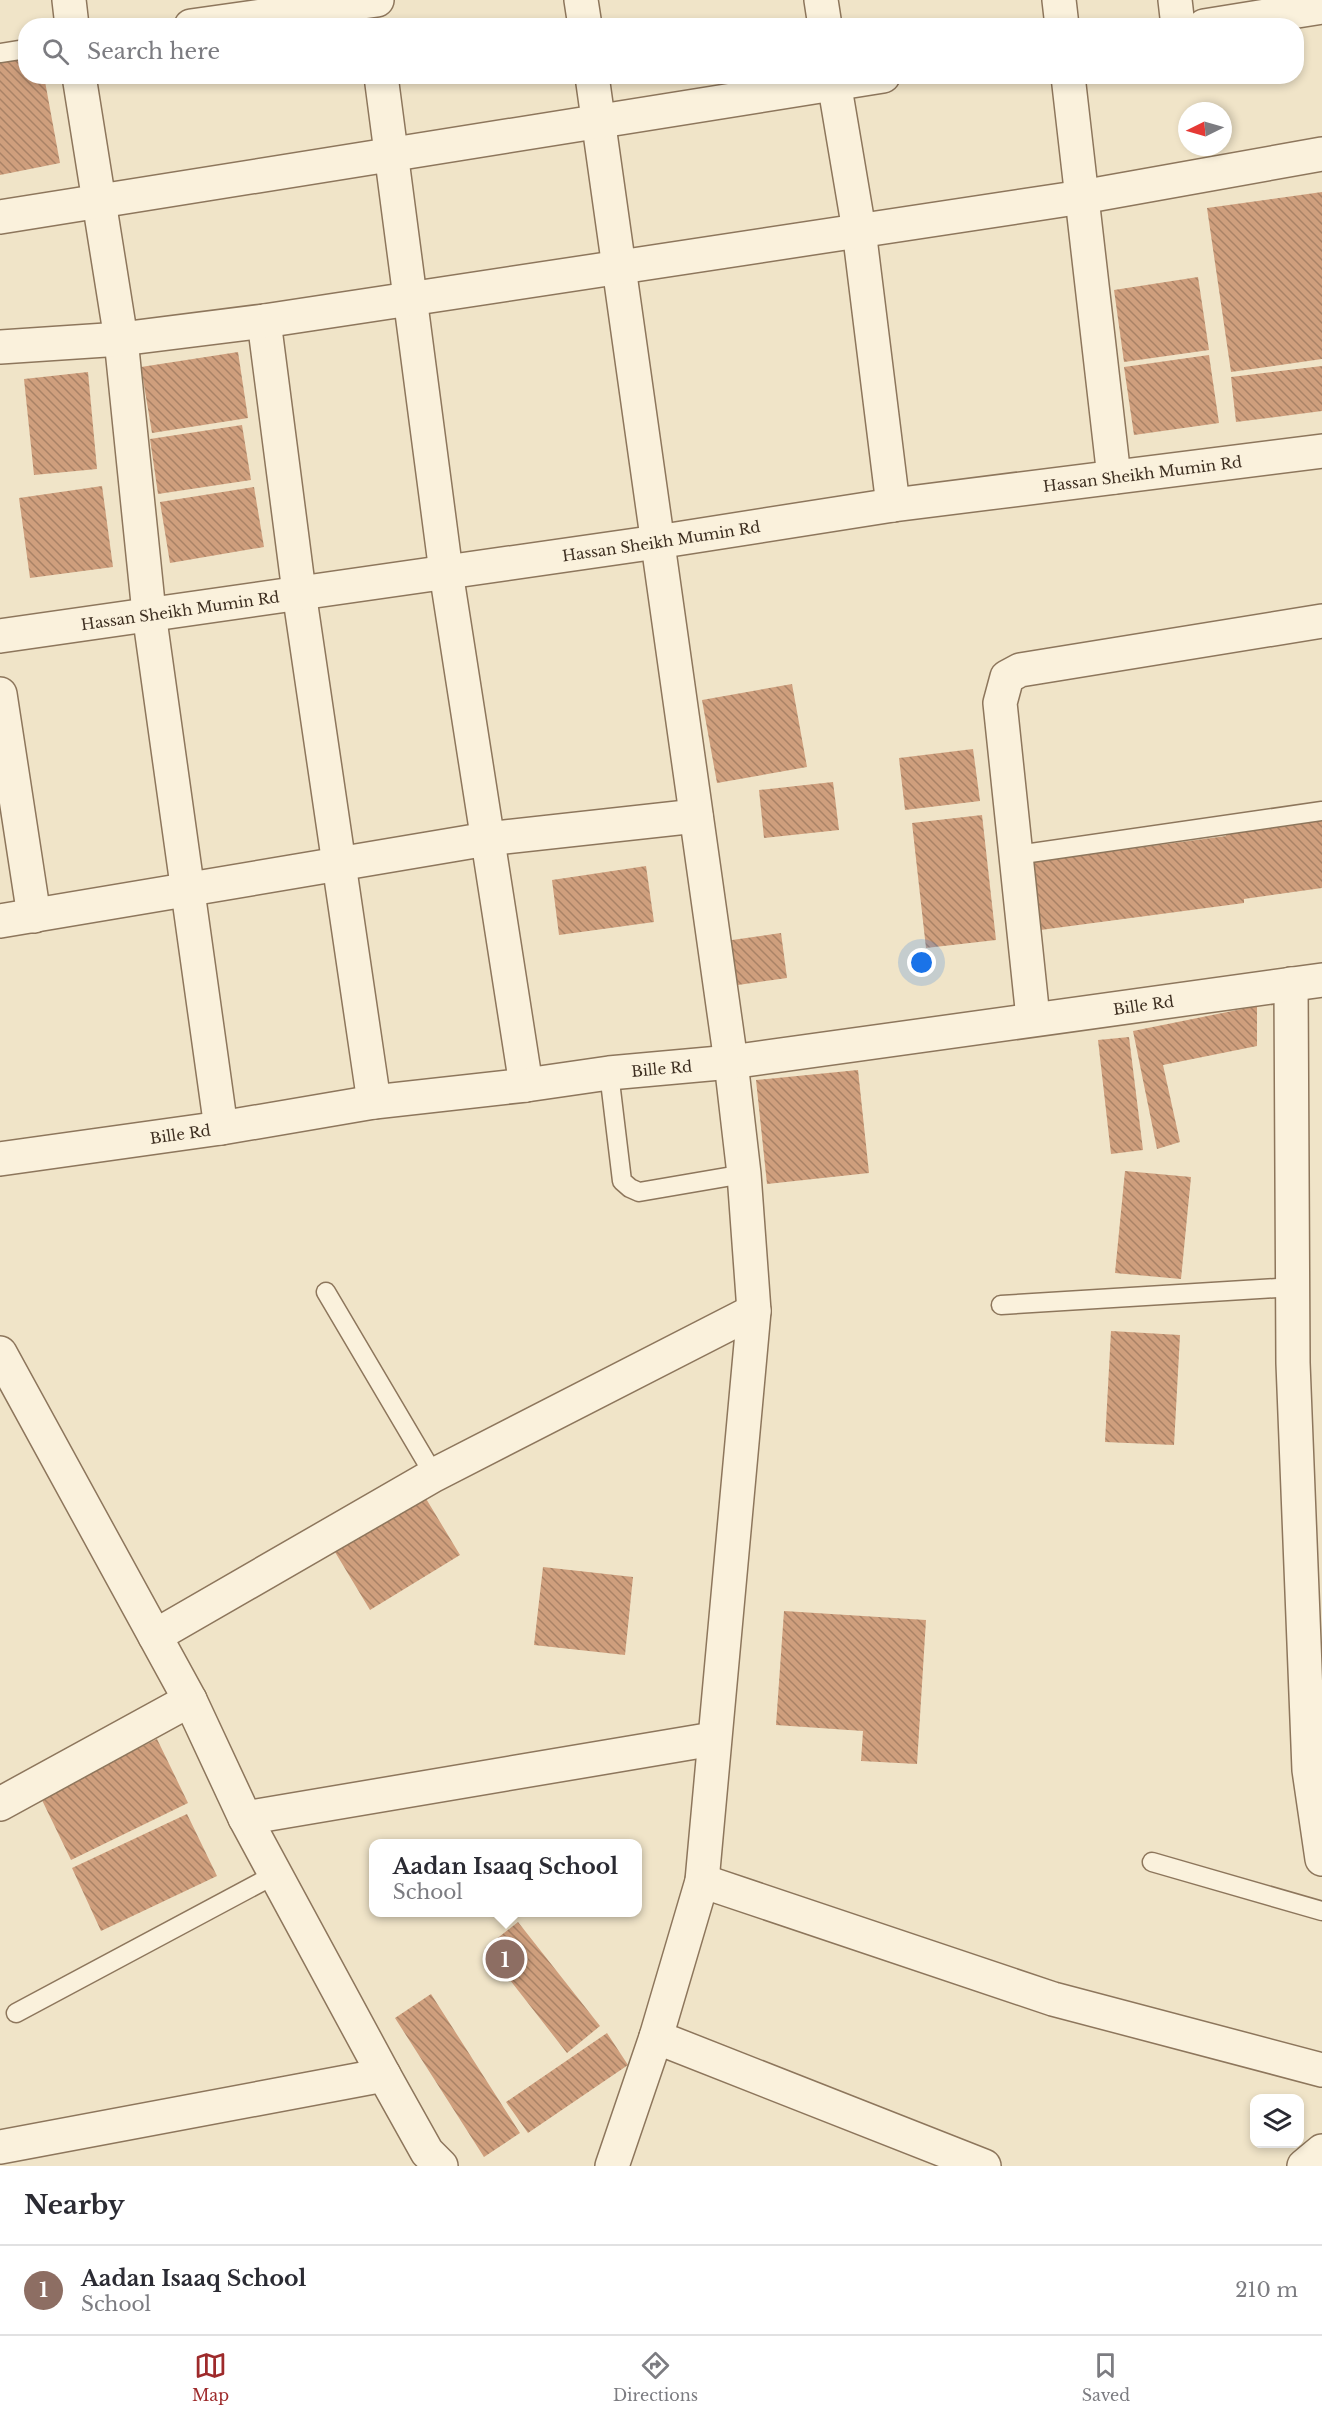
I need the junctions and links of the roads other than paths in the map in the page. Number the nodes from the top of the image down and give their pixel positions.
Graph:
1 (69, 0) edge
2 (581, 0) edge
3 (821, 0) edge
4 (1059, 0) edge
5 (1175, 0) edge
6 (373, 7) edge
7 (1322, 7) edge
8 (71, 18) edge
9 (268, 18) edge
10 (584, 18) edge
11 (824, 18) edge
12 (1061, 18) edge
13 (1177, 18) edge
14 (1254, 18) edge
15 (18, 50) edge
16 (0, 53) edge
17 (80, 84) edge
18 (382, 84) edge
19 (593, 84) edge
20 (812, 84) edge
21 (835, 84) edge
22 (1069, 84) edge
23 (598, 122) junction
24 (391, 154) junction
25 (1322, 154) edge
26 (1082, 197) junction
27 (99, 201) junction
28 (0, 217) edge
29 (859, 230) junction
30 (618, 266) junction
31 (411, 298) junction
32 (264, 321) junction
33 (121, 339) junction
34 (0, 347) edge
35 (1322, 452) edge
36 (1114, 477) junction
37 (893, 505) junction
38 (657, 542) junction
39 (446, 572) junction
40 (300, 592) junction
41 (149, 613) junction
42 (1322, 621) edge
43 (0, 636) edge
44 (0, 694) edge
45 (1322, 811) edge
46 (696, 816) junction
47 (487, 839) junction
48 (1016, 855) junction
49 (339, 864) junction
50 (187, 891) junction
51 (34, 916) junction
52 (0, 921) edge
53 (1306, 982) edge
54 (1033, 1018) junction
55 (731, 1062) junction
56 (609, 1072) junction
57 (526, 1085) junction
58 (374, 1102) junction
59 (221, 1128) junction
60 (0, 1159) edge
61 (744, 1174) junction
62 (1294, 1287) junction
63 (326, 1292) dead end
64 (1001, 1305) dead end
65 (753, 1311) junction
66 (0, 1353) edge
67 (434, 1474) junction
68 (155, 1636) junction
69 (190, 1700) junction
70 (713, 1739) junction
71 (0, 1804) edge
72 (245, 1818) junction
73 (1322, 1859) edge
74 (1152, 1862) dead end
75 (276, 1874) junction
76 (702, 1881) junction
77 (1322, 1911) edge
78 (16, 2013) dead end
79 (656, 2037) junction
80 (1322, 2070) edge
81 (384, 2074) junction
82 (0, 2147) edge
83 (1322, 2151) edge
84 (427, 2161) edge
85 (612, 2166) edge
86 (984, 2166) edge
87 (1304, 2166) edge

1 - 8 street
2 - 10 street
3 - 11 street
4 - 12 street
5 - 13 street
6 - 9 street
7 - 14 street
15 - 16 lane
17 - 27 street
18 - 24 street
19 - 23 street
20 - 23 street
21 - 29 street
22 - 26 street
23 - 24 street
23 - 30 street
24 - 27 street
24 - 31 street
25 - 26 street
26 - 29 street
26 - 36 street
27 - 28 street
27 - 33 street
29 - 30 street
29 - 37 street
30 - 31 street
30 - 38 street
31 - 32 street
31 - 39 street
32 - 33 street
32 - 40 street
33 - 34 street
33 - 41 street
35 - 36 street, Hassan Sheikh Mumin Rd
36 - 37 street, Hassan Sheikh Mumin Rd
37 - 38 street, Hassan Sheikh Mumin Rd
38 - 39 street, Hassan Sheikh Mumin Rd
38 - 46 street
39 - 40 street, Hassan Sheikh Mumin Rd
39 - 47 street
40 - 41 street, Hassan Sheikh Mumin Rd
40 - 49 street
41 - 43 street, Hassan Sheikh Mumin Rd
41 - 50 street
42 - 48 street
44 - 51 street
45 - 48 lane
46 - 47 street
46 - 55 street
47 - 49 street
47 - 57 street
48 - 54 street
49 - 50 street
49 - 58 street
50 - 51 street
50 - 59 street
51 - 52 street
53 - 54 street, Bille Rd
53 - 62 street
54 - 55 street, Bille Rd
55 - 56 street, Bille Rd
55 - 61 street
56 - 57 street, Bille Rd
56 - 61 lane
57 - 58 street, Bille Rd
58 - 59 street, Bille Rd
59 - 60 street, Bille Rd
61 - 65 street
62 - 64 lane
62 - 73 street
63 - 67 lane
65 - 67 street
65 - 70 street
66 - 68 street
67 - 68 street
68 - 69 street
69 - 71 street
69 - 72 street
70 - 72 street
70 - 76 street
72 - 75 street
74 - 77 lane
75 - 78 lane
75 - 81 street
76 - 79 street
76 - 80 street
79 - 85 street
79 - 86 street
81 - 82 street
81 - 84 street
83 - 87 street

